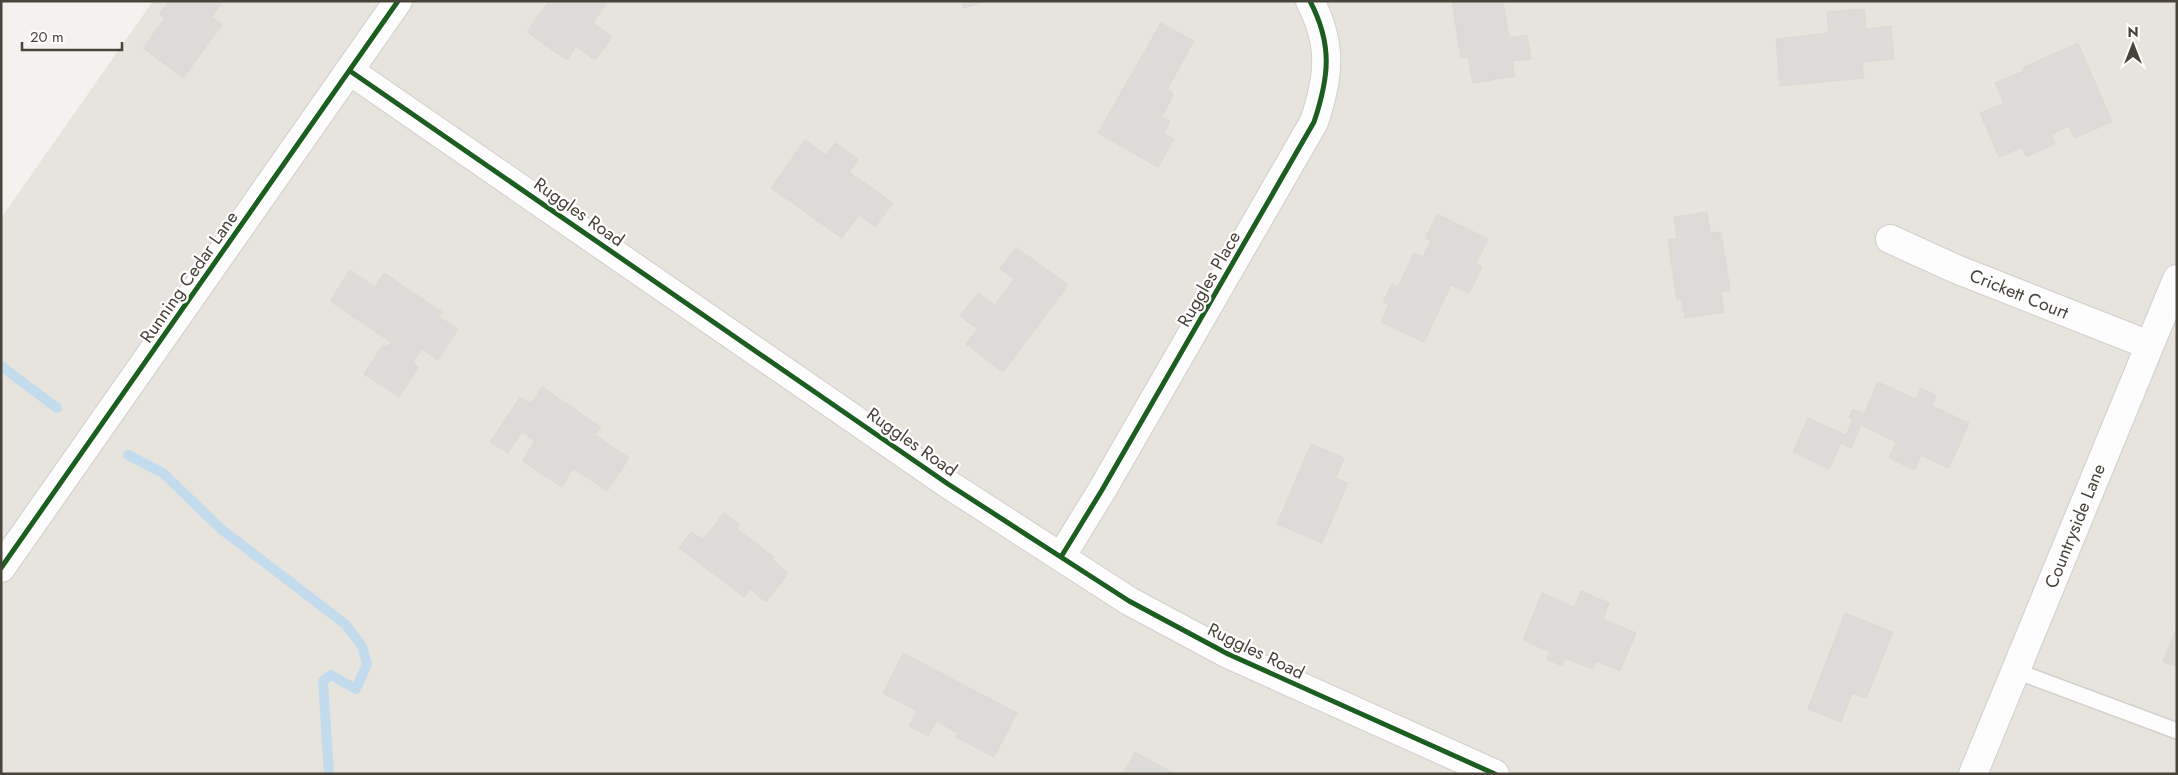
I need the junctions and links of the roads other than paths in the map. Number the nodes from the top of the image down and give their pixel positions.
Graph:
1 (398, 1) edge
2 (1310, 1) edge
3 (350, 71) junction
4 (1890, 239) dead end
5 (2177, 279) edge
6 (2149, 346) junction
7 (1061, 557) junction
8 (1, 568) edge
9 (2016, 670) junction
10 (2177, 732) edge
11 (1495, 774) edge
12 (1973, 774) edge

1 - 3 street, Running Cedar Lane
2 - 7 street, Ruggles Place
3 - 7 street, Ruggles Road
3 - 8 street, Running Cedar Lane
4 - 6 street, Crickett Court
5 - 6 street, Countryside Lane
6 - 9 street, Countryside Lane
7 - 11 street, Ruggles Road
9 - 10 lane
9 - 12 street, Countryside Lane

